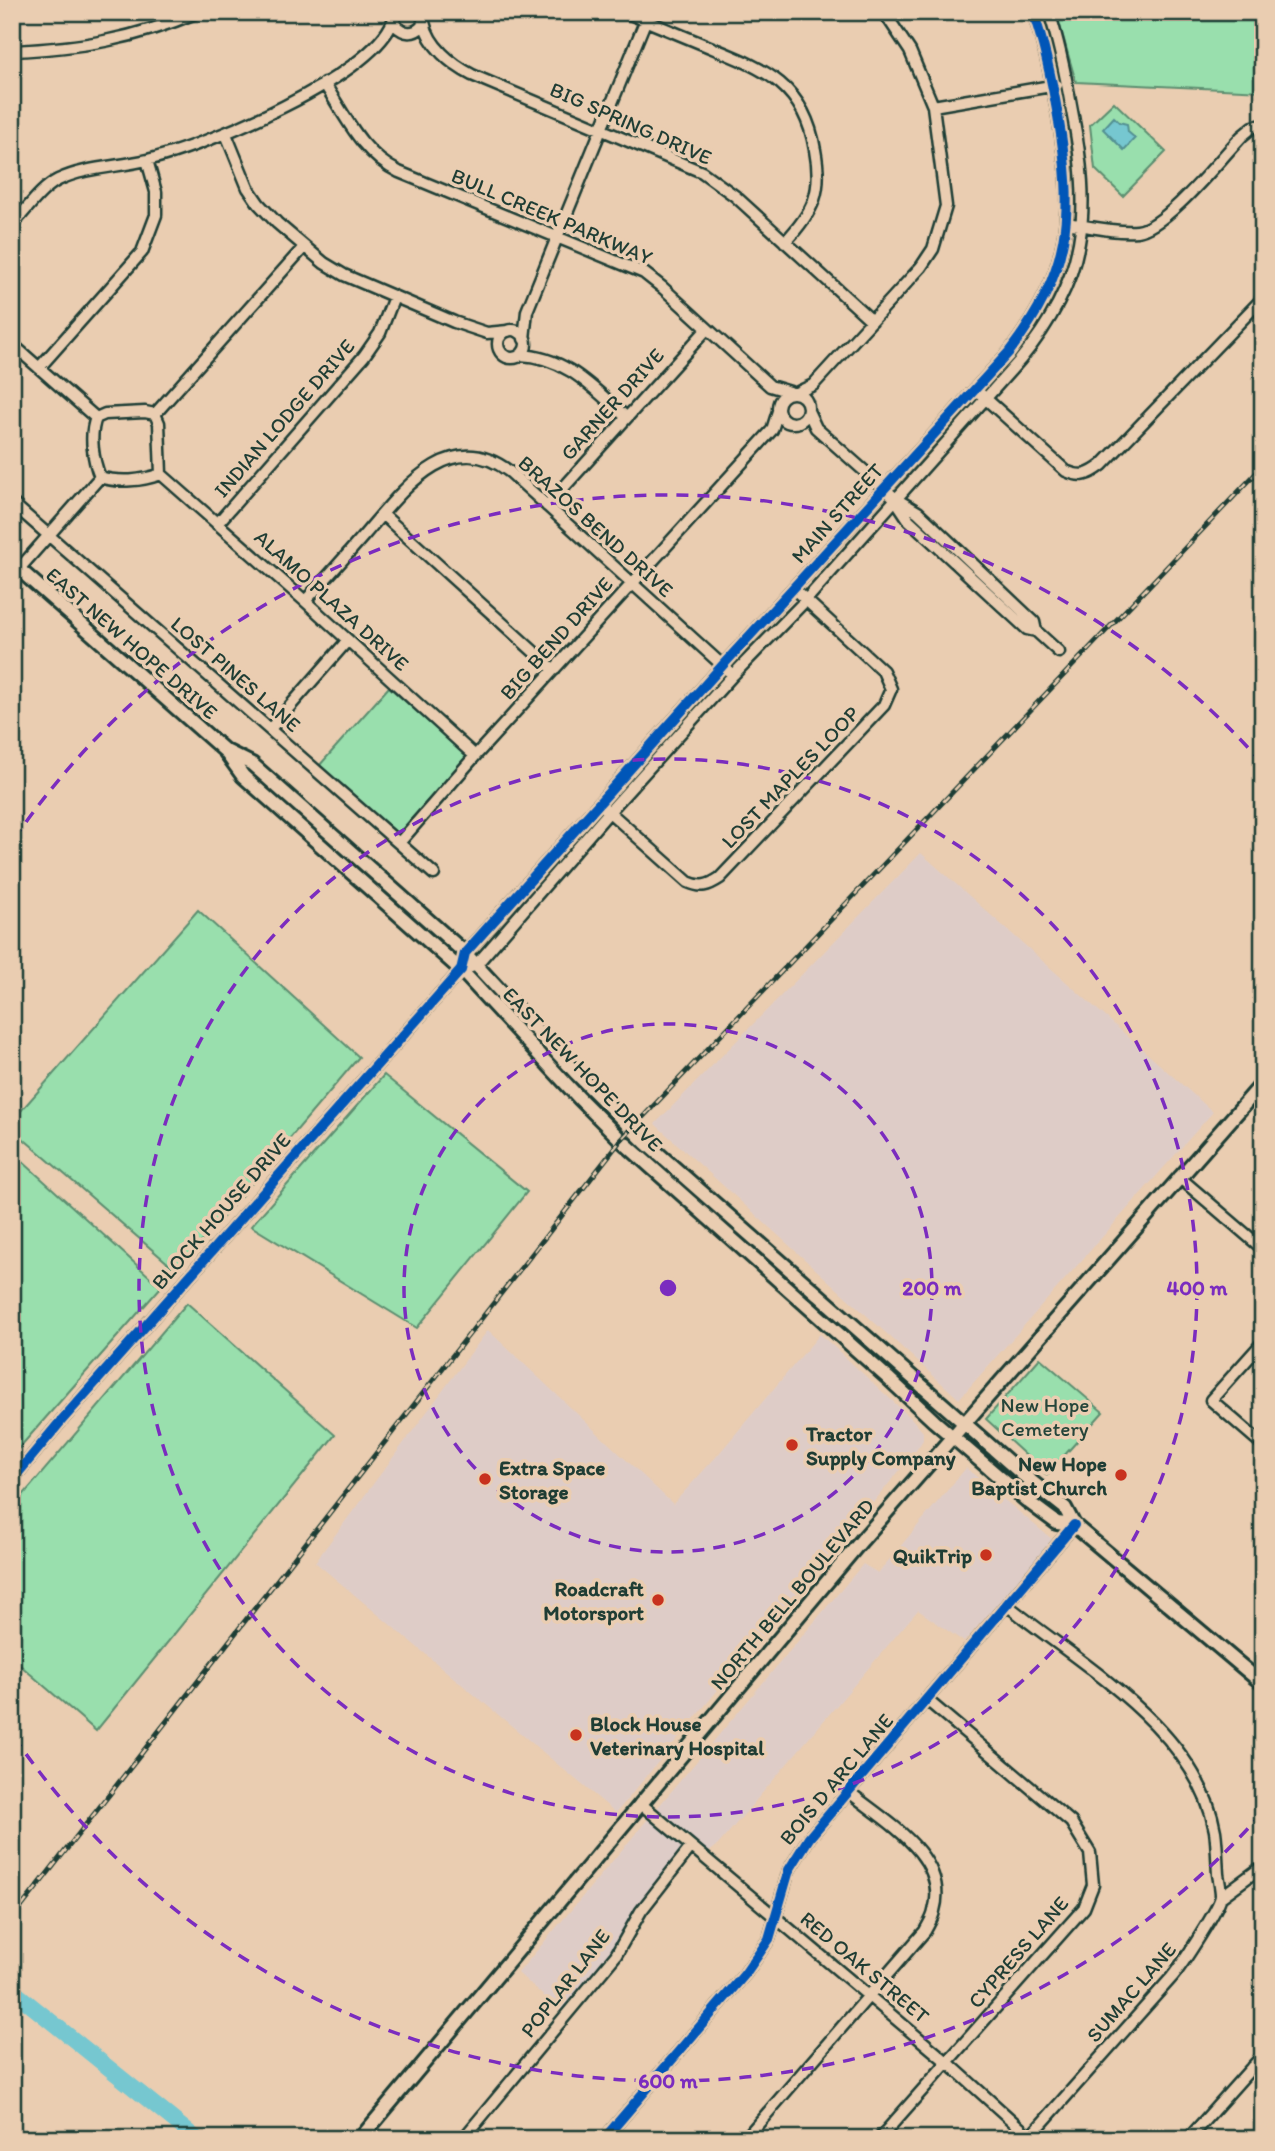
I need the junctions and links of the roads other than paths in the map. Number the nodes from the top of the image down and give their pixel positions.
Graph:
1 (198, 12) edge
2 (625, 12) edge
3 (884, 12) edge
4 (1033, 12) edge
5 (1049, 12) edge
6 (425, 15) edge
7 (648, 16) edge
8 (393, 17) edge
9 (407, 32) junction
10 (389, 33) junction
11 (427, 36) junction
12 (12, 51) edge
13 (324, 83) junction
14 (1068, 83) junction
15 (1053, 85) junction
16 (933, 106) junction
17 (1263, 125) edge
18 (602, 129) junction
19 (226, 134) junction
20 (147, 160) junction
21 (1066, 223) junction
22 (12, 225) edge
23 (1082, 225) junction
24 (558, 236) junction
25 (785, 242) junction
26 (304, 247) junction
27 (394, 297) junction
28 (1263, 298) edge
29 (527, 311) junction
30 (872, 321) junction
31 (707, 329) junction
32 (510, 331) junction
33 (487, 333) junction
34 (524, 340) junction
35 (12, 344) edge
36 (499, 350) junction
37 (520, 355) junction
38 (539, 356) junction
39 (39, 368) junction
40 (813, 385) junction
41 (770, 386) junction
42 (975, 389) junction
43 (793, 393) junction
44 (986, 399) junction
45 (808, 407) junction
46 (778, 409) junction
47 (155, 414) junction
48 (626, 417) junction
49 (96, 418) junction
50 (793, 423) junction
51 (816, 428) junction
52 (772, 430) junction
53 (161, 474) junction
54 (100, 477) junction
55 (884, 489) junction
56 (896, 499) junction
57 (12, 503) edge
58 (547, 506) junction
59 (382, 514) junction
60 (217, 524) junction
61 (49, 536) junction
62 (16, 566) edge
63 (632, 584) junction
64 (794, 589) junction
65 (806, 600) junction
66 (305, 601) junction
67 (348, 640) junction
68 (1059, 652) dead end
69 (722, 666) junction
70 (554, 670) junction
71 (733, 676) junction
72 (270, 729) junction
73 (225, 751) junction
74 (475, 756) junction
75 (599, 802) junction
76 (609, 812) junction
77 (399, 843) junction
78 (434, 874) dead end
79 (465, 953) junction
80 (476, 965) junction
81 (461, 970) junction
82 (1263, 1083) edge
83 (1179, 1177) junction
84 (1263, 1249) edge
85 (1263, 1342) edge
86 (963, 1423) junction
87 (951, 1436) junction
88 (1263, 1445) edge
89 (12, 1480) edge
90 (1074, 1525) junction
91 (1007, 1605) junction
92 (1263, 1684) edge
93 (927, 1700) junction
94 (848, 1791) junction
95 (640, 1803) junction
96 (691, 1847) junction
97 (1263, 1866) edge
98 (1221, 1897) junction
99 (776, 1918) junction
100 (867, 1996) junction
101 (1263, 2056) edge
102 (947, 2062) junction
103 (1252, 2067) junction
104 (1263, 2076) edge
105 (1029, 2138) edge
106 (360, 2139) edge
107 (463, 2139) edge
108 (604, 2139) edge
109 (745, 2139) edge
110 (880, 2139) edge
111 (1188, 2139) edge

1 - 12 street
2 - 7 street
3 - 16 street
4 - 15 street, MAIN STREET
5 - 14 street, MAIN STREET
6 - 9 street
6 - 11 street
7 - 18 street
7 - 25 street
8 - 9 street
8 - 10 street
9 - 10 street
9 - 11 street
10 - 13 street
11 - 18 street, BIG SPRING DRIVE
13 - 19 street
13 - 24 street, BULL CREEK PARKWAY
14 - 15 street
14 - 23 street, MAIN STREET
15 - 16 street
15 - 21 street, MAIN STREET
16 - 30 street
17 - 23 street
18 - 24 street
18 - 25 street, BIG SPRING DRIVE
19 - 20 street
19 - 26 street
20 - 22 street
20 - 39 street
21 - 23 street
21 - 42 street, MAIN STREET
23 - 44 street, MAIN STREET
24 - 29 street
24 - 31 street, BULL CREEK PARKWAY
25 - 30 street, BIG SPRING DRIVE
26 - 27 street
26 - 47 street
27 - 33 street
27 - 60 street, INDIAN LODGE DRIVE
28 - 44 street
29 - 32 street
29 - 34 street
30 - 40 street
31 - 41 street, BULL CREEK PARKWAY
31 - 48 street, GARNER DRIVE
32 - 33 street
32 - 34 street
32 - 36 street
33 - 36 street
34 - 37 street
34 - 38 street
35 - 39 street
36 - 37 street
37 - 38 street
38 - 48 street
39 - 49 street
40 - 43 street
40 - 45 street
41 - 43 street, BULL CREEK PARKWAY
41 - 46 street, BULL CREEK PARKWAY
42 - 44 street
42 - 55 street, MAIN STREET
43 - 45 street
43 - 46 street
44 - 56 street, MAIN STREET
45 - 50 street
45 - 51 street
46 - 50 street
46 - 52 street, BIG BEND DRIVE
47 - 49 street
47 - 53 street
48 - 58 street, GARNER DRIVE
49 - 54 street
50 - 51 street
50 - 52 street, BIG BEND DRIVE
51 - 55 street
52 - 63 street, BIG BEND DRIVE
53 - 54 street
53 - 60 street, ALAMO PLAZA DRIVE
54 - 61 street
55 - 56 street
55 - 64 street, MAIN STREET
56 - 65 street, MAIN STREET
56 - 68 street
57 - 61 street, LOST PINES LANE
58 - 59 street, BRAZOS BEND DRIVE
58 - 63 street, BRAZOS BEND DRIVE
59 - 66 street, BRAZOS BEND DRIVE
59 - 70 street
60 - 66 street, ALAMO PLAZA DRIVE
61 - 62 street
61 - 72 street, LOST PINES LANE
62 - 73 main road, EAST NEW HOPE DRIVE
63 - 69 street, BRAZOS BEND DRIVE
63 - 70 street, BIG BEND DRIVE
64 - 65 street, LOST MAPLES LOOP
64 - 69 street, MAIN STREET
65 - 71 street, MAIN STREET
65 - 76 street, LOST MAPLES LOOP
66 - 67 street, ALAMO PLAZA DRIVE
67 - 72 street
67 - 74 street, ALAMO PLAZA DRIVE
69 - 71 street, BRAZOS BEND DRIVE
69 - 75 street, MAIN STREET
70 - 74 street, BIG BEND DRIVE
71 - 76 street, MAIN STREET
72 - 77 street, LOST PINES LANE
73 - 79 main road, EAST NEW HOPE DRIVE
73 - 81 main road, EAST NEW HOPE DRIVE
74 - 77 street, BIG BEND DRIVE
75 - 76 street, LOST MAPLES LOOP
75 - 79 street, MAIN STREET
76 - 80 street, MAIN STREET
77 - 78 street, LOST PINES LANE
79 - 80 main road, EAST NEW HOPE DRIVE
79 - 81 street, MAIN STREET
80 - 81 street
80 - 86 main road, EAST NEW HOPE DRIVE
81 - 87 main road, EAST NEW HOPE DRIVE
81 - 89 street, BLOCK HOUSE DRIVE
82 - 83 main road, NORTH BELL BOULEVARD
83 - 84 street
83 - 86 main road, NORTH BELL BOULEVARD
85 - 88 street
86 - 87 main road, NORTH BELL BOULEVARD
86 - 90 main road, EAST NEW HOPE DRIVE
87 - 90 main road, EAST NEW HOPE DRIVE
87 - 95 main road, NORTH BELL BOULEVARD
90 - 91 street, BOIS D ARC LANE
90 - 92 main road
91 - 93 street, BOIS D ARC LANE
91 - 98 street
93 - 94 street, BOIS D ARC LANE
93 - 102 street, CYPRESS LANE
94 - 99 street, BOIS D ARC LANE
94 - 100 street
95 - 96 street, RED OAK STREET
95 - 106 main road, NORTH BELL BOULEVARD
96 - 99 street, RED OAK STREET
96 - 107 street, POPLAR LANE
97 - 98 street
98 - 105 street, SUMAC LANE
99 - 100 street, RED OAK STREET
99 - 108 street, BOIS D ARC LANE
100 - 102 street, RED OAK STREET
100 - 109 street
101 - 103 street
102 - 105 street, RED OAK STREET
102 - 110 street, CYPRESS LANE
103 - 104 street
103 - 111 street

